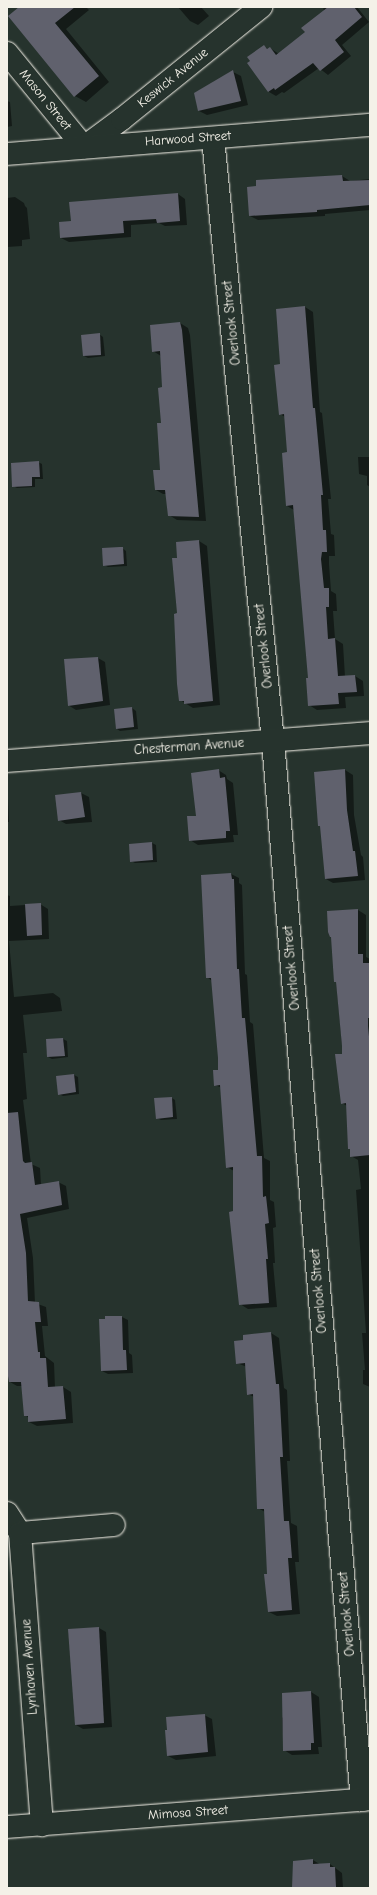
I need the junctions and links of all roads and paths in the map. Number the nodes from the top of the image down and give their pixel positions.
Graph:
1 (261, 7) edge
2 (7, 53) edge
3 (370, 125) edge
4 (213, 138) junction
5 (84, 147) junction
6 (7, 154) edge
7 (370, 733) edge
8 (273, 741) junction
9 (7, 761) edge
10 (7, 1513) edge
11 (114, 1525) dead end
12 (20, 1533) junction
13 (366, 1800) edge
14 (42, 1825) junction
15 (7, 1828) edge

1 - 5 street, Keswick Avenue
2 - 5 street, Mason Street
3 - 4 street, Harwood Street
4 - 5 street, Harwood Street
4 - 8 street, Overlook Street
5 - 6 street, Harwood Street
7 - 8 street, Chesterman Avenue
8 - 9 street, Chesterman Avenue
8 - 13 street, Overlook Street
10 - 12 street, Lynhaven Avenue
11 - 12 street
12 - 14 street, Lynhaven Avenue
13 - 14 street, Mimosa Street
14 - 15 street, Mimosa Street

